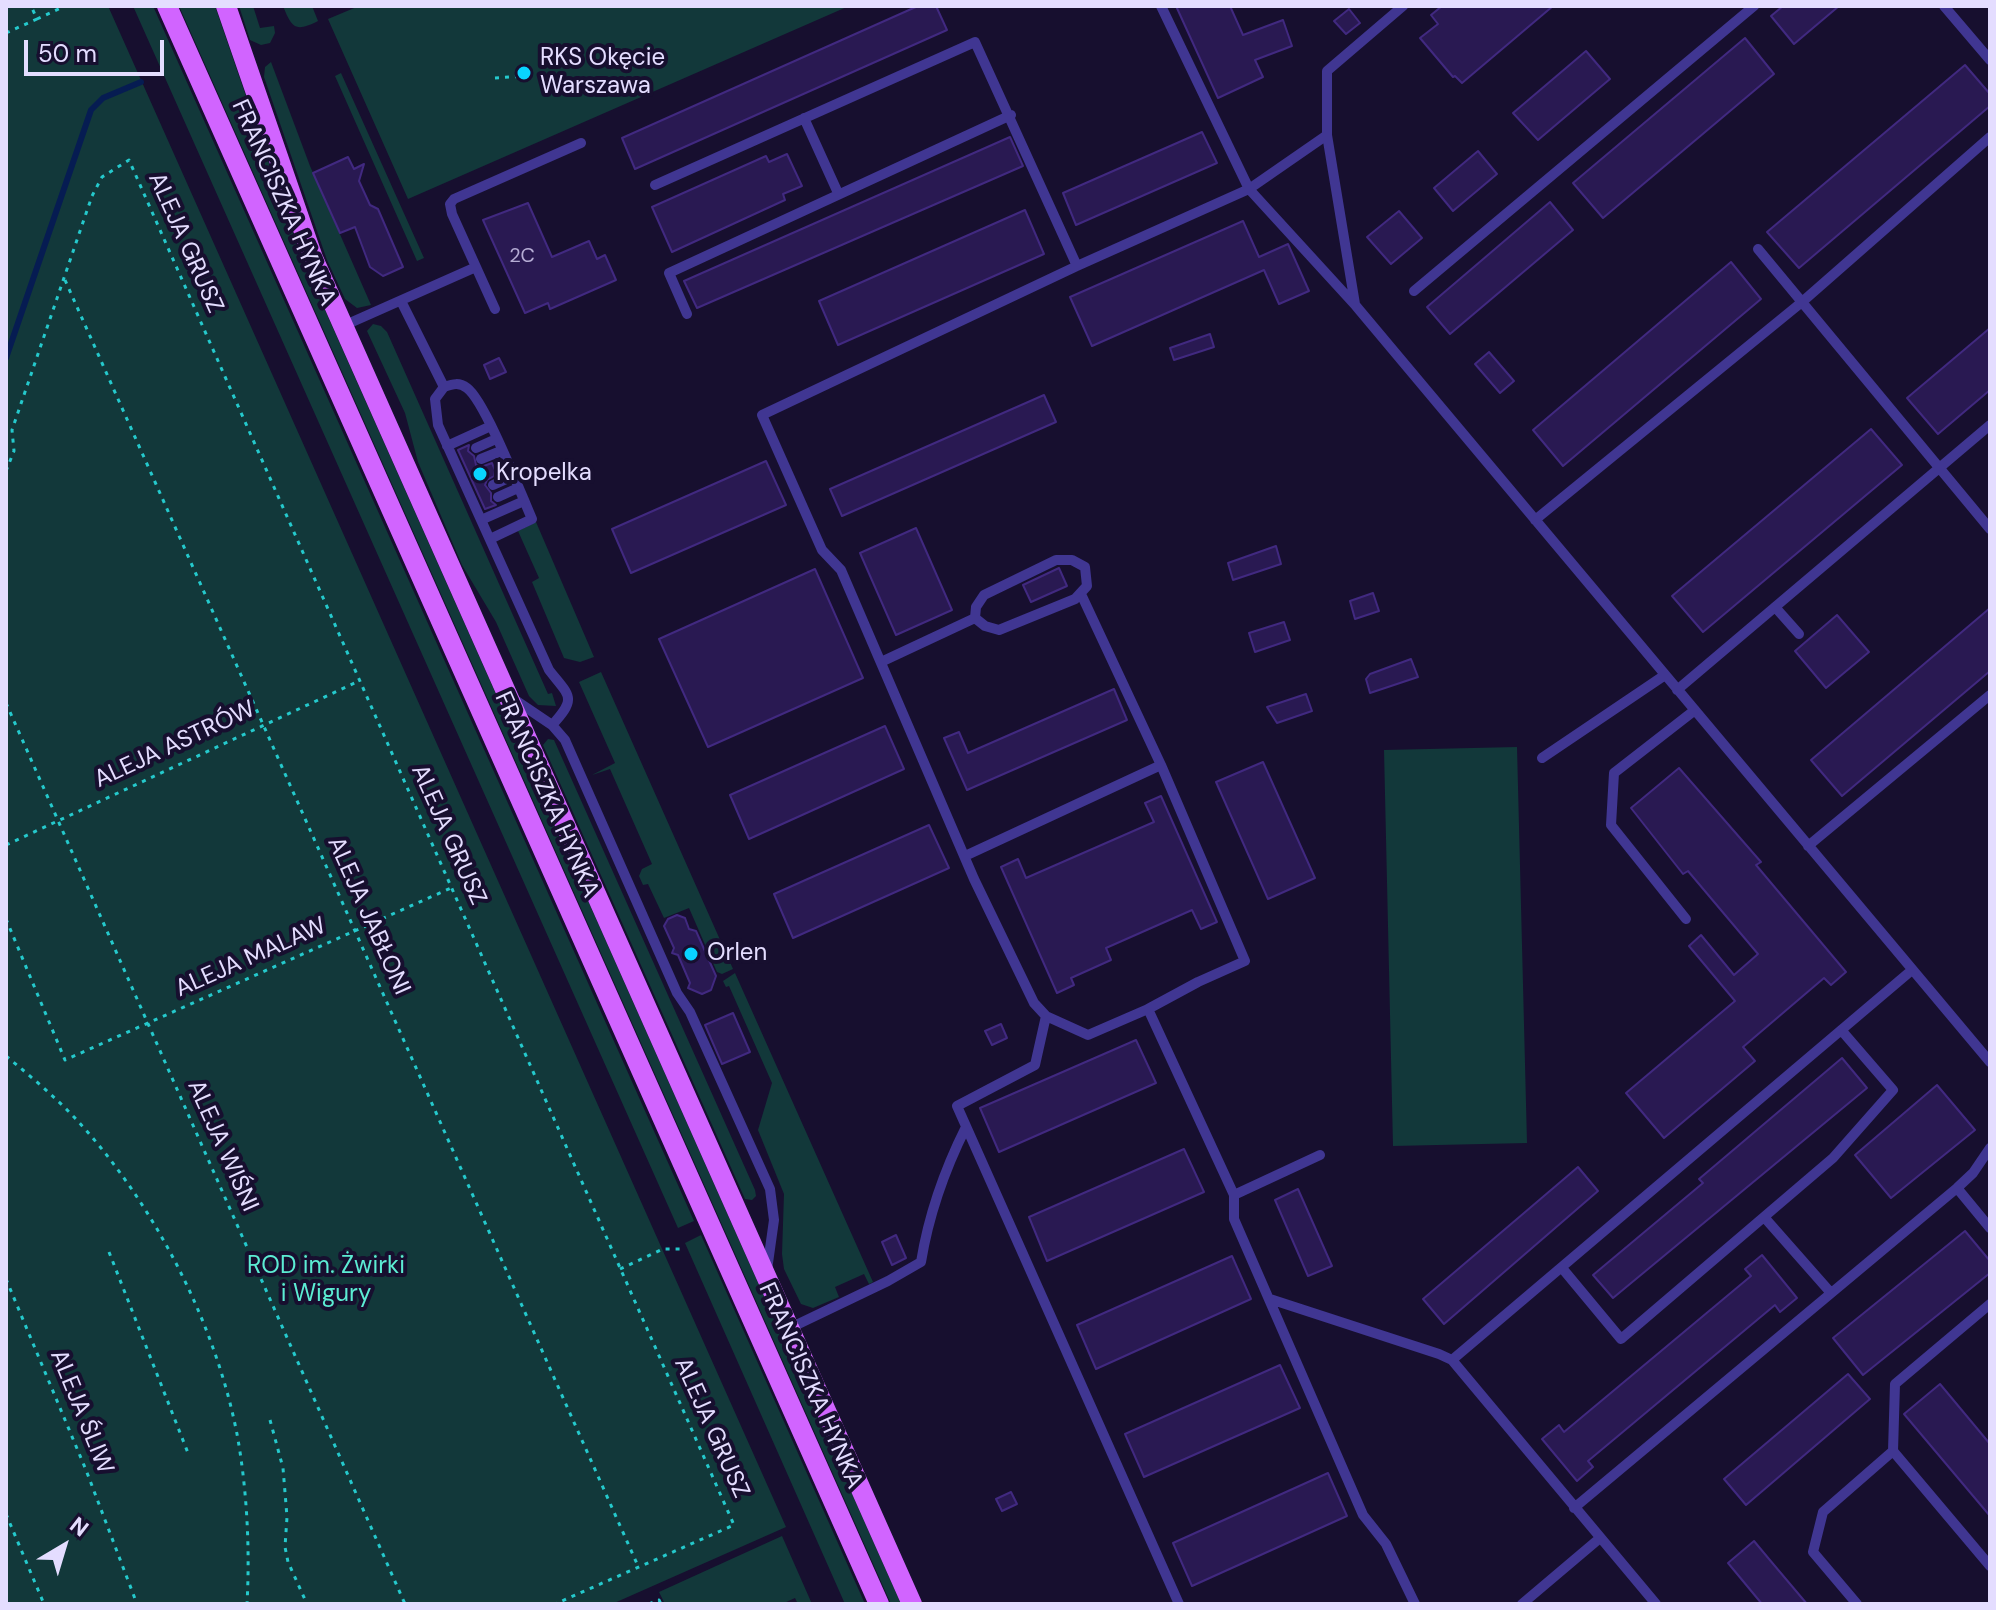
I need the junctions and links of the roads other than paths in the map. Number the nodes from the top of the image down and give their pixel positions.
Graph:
1 (167, 6) edge
2 (226, 6) edge
3 (1161, 6) edge
4 (1403, 6) edge
5 (1754, 6) edge
6 (1944, 6) edge
7 (1990, 60) edge
8 (1011, 115) junction
9 (804, 118) junction
10 (1327, 135) junction
11 (1990, 137) edge
12 (581, 143) dead end
13 (655, 185) dead end
14 (1249, 189) junction
15 (838, 193) junction
16 (1758, 249) dead end
17 (1077, 266) junction
18 (476, 267) junction
19 (1414, 291) dead end
20 (401, 301) junction
21 (1802, 302) junction
22 (1356, 306) junction
23 (495, 309) dead end
24 (687, 314) dead end
25 (343, 326) junction
26 (444, 387) junction
27 (1990, 425) edge
28 (491, 426) junction
29 (496, 439) junction
30 (447, 446) junction
31 (476, 448) dead end
32 (501, 451) junction
33 (481, 459) dead end
34 (1940, 468) junction
35 (513, 476) junction
36 (493, 485) dead end
37 (518, 488) junction
38 (498, 497) dead end
39 (524, 501) junction
40 (481, 520) junction
41 (1535, 520) junction
42 (1990, 529) edge
43 (490, 539) junction
44 (1081, 594) junction
45 (1775, 607) junction
46 (975, 618) junction
47 (1799, 634) dead end
48 (881, 662) junction
49 (1665, 675) junction
50 (1677, 690) junction
51 (508, 695) junction
52 (1990, 695) edge
53 (1695, 710) junction
54 (552, 725) junction
55 (1542, 758) dead end
56 (1161, 765) junction
57 (1808, 846) junction
58 (965, 856) junction
59 (1686, 919) dead end
60 (1912, 970) junction
61 (1148, 1009) junction
62 (1046, 1016) junction
63 (1842, 1031) junction
64 (1990, 1062) edge
65 (966, 1127) junction
66 (1990, 1148) edge
67 (1320, 1155) dead end
68 (1957, 1188) junction
69 (1234, 1195) junction
70 (1764, 1217) junction
71 (1990, 1228) edge
72 (1562, 1268) junction
73 (766, 1276) junction
74 (1831, 1293) junction
75 (1270, 1299) junction
76 (1990, 1304) edge
77 (790, 1328) junction
78 (1452, 1360) junction
79 (1893, 1451) junction
80 (1574, 1508) junction
81 (1600, 1538) junction
82 (1990, 1566) edge
83 (879, 1604) edge
84 (912, 1604) edge
85 (1179, 1604) edge
86 (1415, 1604) edge
87 (1522, 1604) edge
88 (1656, 1604) edge
89 (1857, 1604) edge

1 - 83 main road, FRANCISZKA HYNKA
2 - 25 main road, FRANCISZKA HYNKA
3 - 14 lane
4 - 10 lane
5 - 19 lane
6 - 7 lane
8 - 9 lane
8 - 15 lane
8 - 17 lane
9 - 13 lane
9 - 15 lane
10 - 14 lane
10 - 22 lane
11 - 21 lane
12 - 18 lane
14 - 17 lane
14 - 22 lane
15 - 24 lane
16 - 21 lane
17 - 48 lane
18 - 20 lane
18 - 23 lane
20 - 25 lane
20 - 26 lane
21 - 34 lane
21 - 41 lane
22 - 41 lane
25 - 51 main road, FRANCISZKA HYNKA
26 - 28 lane
26 - 30 lane
27 - 34 lane
28 - 29 lane
28 - 30 lane
29 - 31 lane
29 - 32 lane
30 - 40 lane
32 - 33 lane
32 - 35 lane
34 - 42 lane
34 - 45 lane
35 - 36 lane
35 - 37 lane
37 - 38 lane
37 - 39 lane
39 - 40 lane
39 - 43 lane
40 - 43 lane
41 - 49 lane
43 - 54 lane
44 - 46 lane
44 - 46 lane
44 - 56 lane
45 - 47 lane
45 - 50 lane
46 - 48 lane
48 - 58 lane
49 - 50 lane
49 - 55 lane
50 - 53 lane
51 - 54 lane
51 - 73 main road, FRANCISZKA HYNKA
52 - 57 lane
53 - 57 lane
53 - 59 lane
54 - 73 lane
56 - 58 lane
56 - 61 lane
57 - 60 lane
58 - 62 lane
60 - 63 lane
60 - 64 lane
61 - 62 lane
61 - 69 lane
62 - 65 lane
63 - 70 lane
63 - 72 lane
65 - 77 lane
65 - 85 lane
66 - 68 lane
67 - 69 lane
68 - 71 lane
68 - 74 lane
69 - 75 lane
70 - 72 lane
70 - 74 lane
72 - 78 lane
73 - 77 main road, FRANCISZKA HYNKA
74 - 80 lane
75 - 78 lane
75 - 86 lane
76 - 79 lane
77 - 84 main road, FRANCISZKA HYNKA
78 - 80 lane
79 - 82 lane
79 - 89 lane
80 - 81 lane
81 - 87 lane
81 - 88 lane

